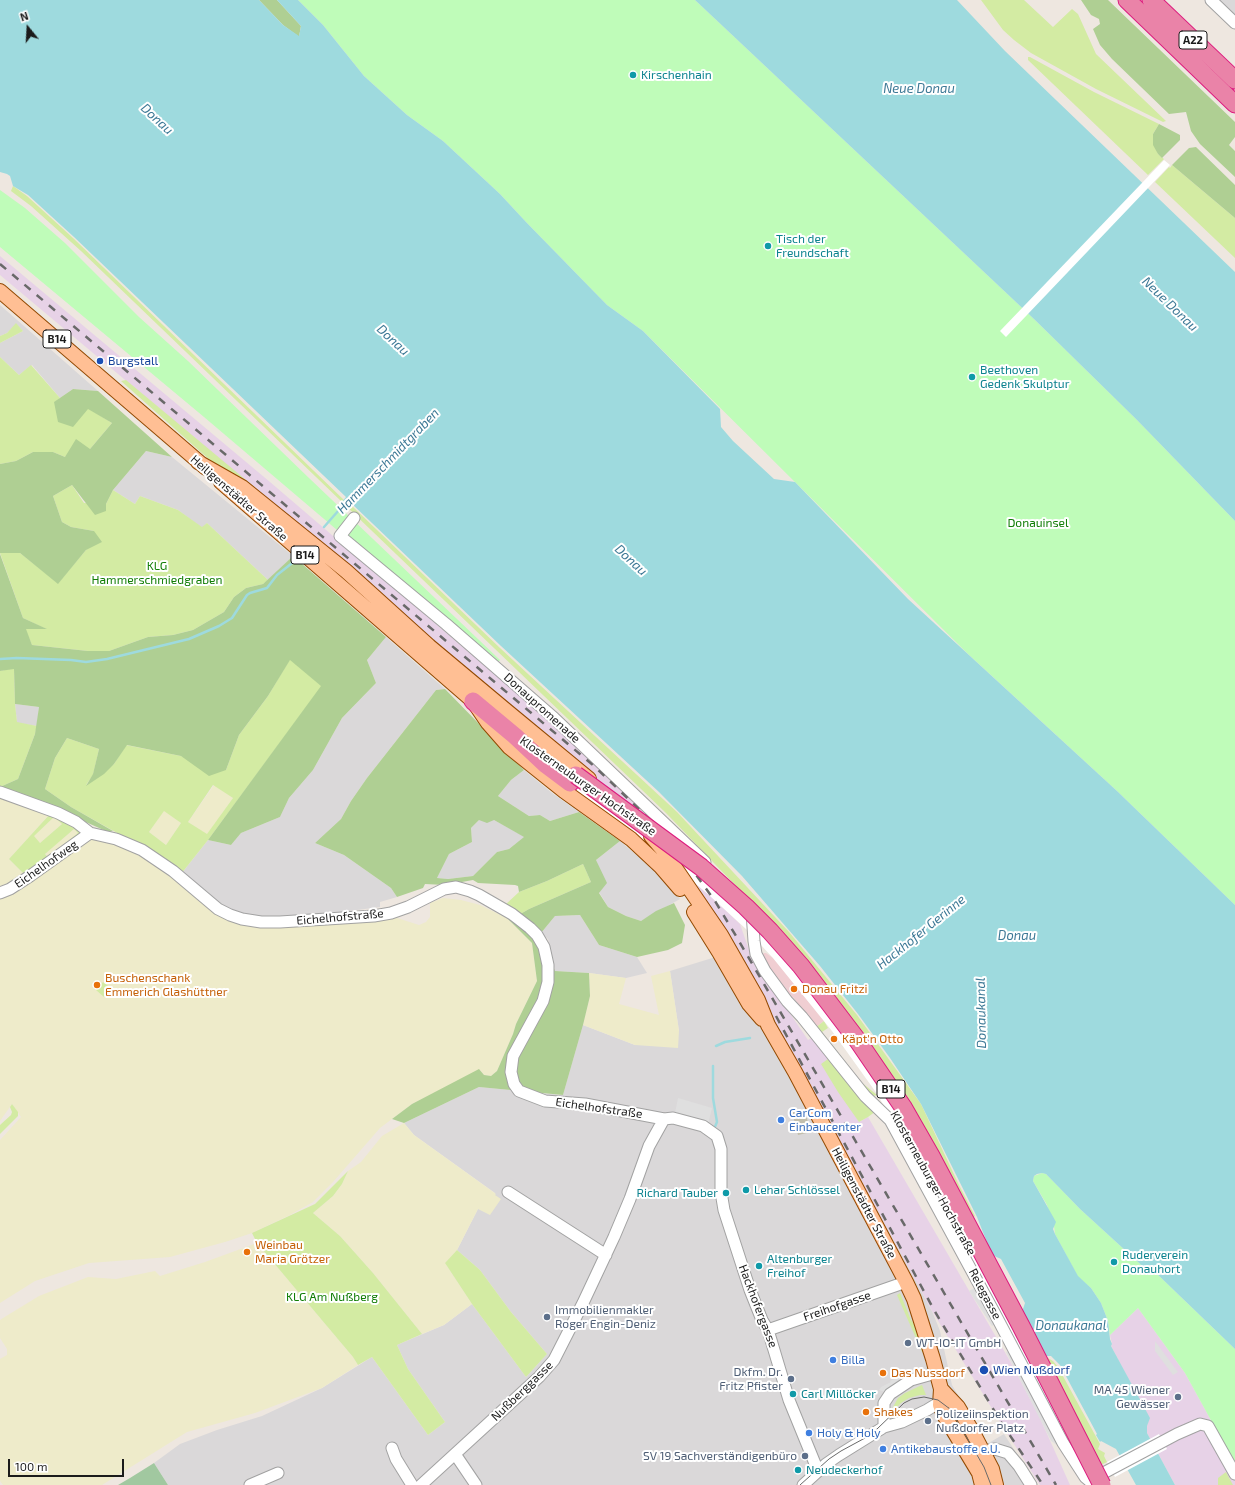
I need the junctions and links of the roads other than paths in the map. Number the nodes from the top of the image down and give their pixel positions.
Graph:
1 (1127, 0) edge
2 (1151, 0) edge
3 (1211, 0) edge
4 (1235, 23) edge
5 (1235, 80) edge
6 (1235, 104) edge
7 (0, 290) edge
8 (198, 462) junction
9 (354, 518) dead end
10 (473, 701) junction
11 (515, 736) joint
12 (0, 792) edge
13 (90, 833) junction
14 (0, 893) edge
15 (750, 907) joint
16 (768, 1025) junction
17 (664, 1119) junction
18 (718, 1136) joint
19 (508, 1192) dead end
20 (606, 1255) junction
21 (906, 1282) junction
22 (768, 1330) junction
23 (936, 1373) junction
24 (943, 1396) junction
25 (884, 1427) junction
26 (392, 1448) dead end
27 (984, 1452) junction
28 (454, 1454) junction
29 (971, 1459) junction
30 (818, 1472) junction
31 (278, 1473) dead end
32 (1235, 1474) edge
33 (250, 1485) edge
34 (412, 1485) edge
35 (421, 1485) edge
36 (476, 1485) edge
37 (803, 1485) edge
38 (982, 1485) edge
39 (996, 1485) edge
40 (1031, 1485) edge
41 (1095, 1485) edge

1 - 6 highway, A22
2 - 5 highway, A22
3 - 4 street
7 - 8 main road, Heiligenstädter Straße / B14
8 - 10 main road, Heiligenstädter Straße / B14
8 - 16 main road
9 - 15 street, Donaupromenade
10 - 11 highway, Heiligenstädter Straße / B14
10 - 16 main road
11 - 41 highway, Klosterneuburger Hochstraße / B14, bridge
12 - 13 street, Eichelhofstraße
13 - 14 street, Eichelhofweg
13 - 17 street, Eichelhofstraße
15 - 41 street, Relegasse
16 - 21 main road, Heiligenstädter Straße
17 - 18 street, Eichelhofstraße
17 - 20 street, Nußberggasse
18 - 22 street, Hackhofergasse
19 - 20 street
20 - 28 street, Nußberggasse
21 - 22 street, Freihofgasse
21 - 23 main road, Heiligenstädter Straße
22 - 30 street, Hackhofergasse
23 - 24 main road, Heiligenstädter Straße
23 - 25 street
24 - 25 street
24 - 27 main road, Heiligenstädter Straße
24 - 29 main road, Heiligenstädter Straße
25 - 30 street
26 - 34 street
27 - 29 street
27 - 39 main road, Heiligenstädter Straße
27 - 40 street
28 - 35 street, Nußberggasse
28 - 36 street
29 - 38 main road, Heiligenstädter Straße
30 - 37 street
31 - 33 street
32 - 41 street

